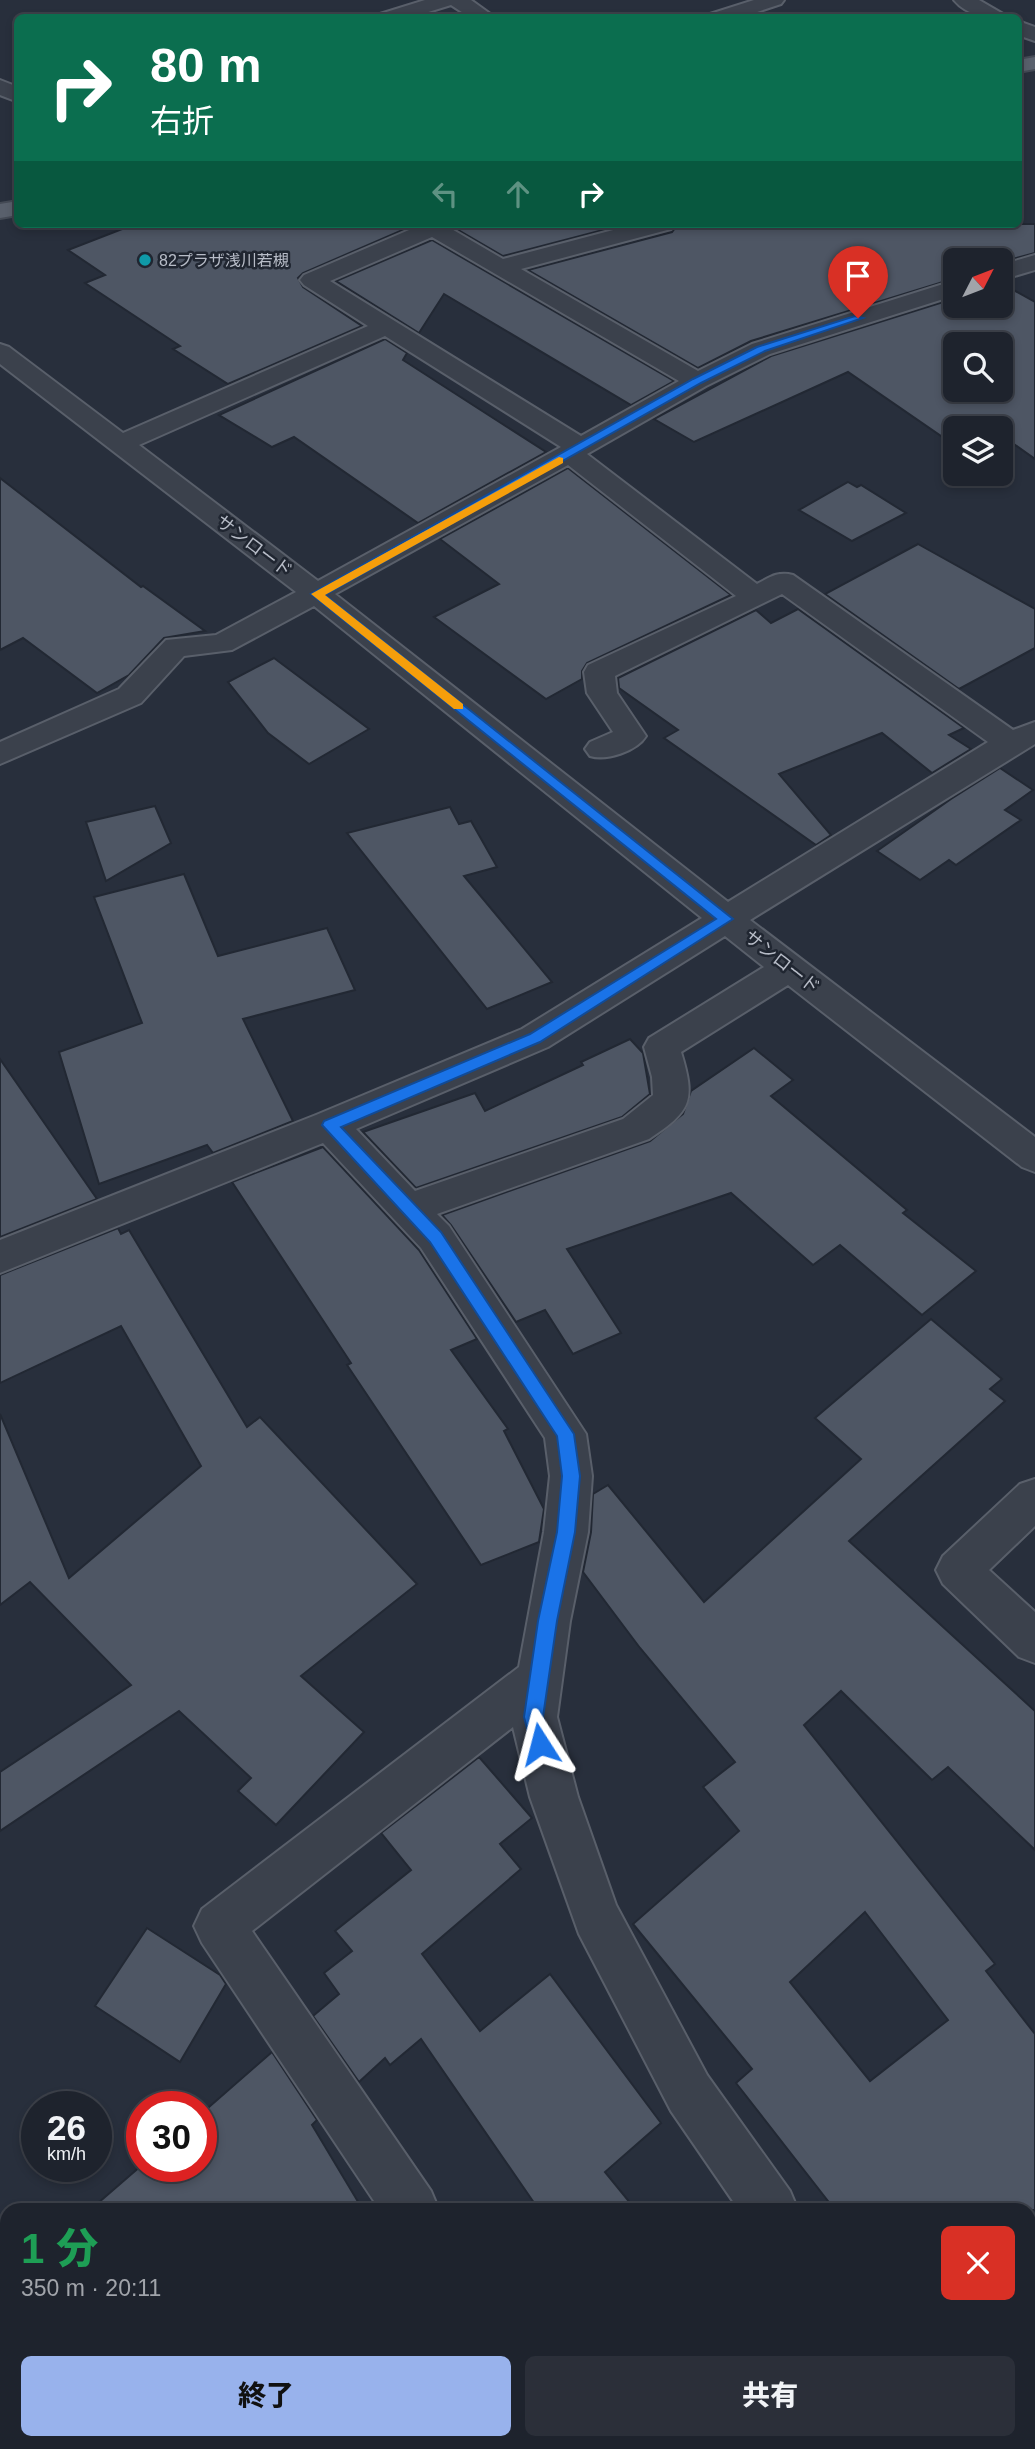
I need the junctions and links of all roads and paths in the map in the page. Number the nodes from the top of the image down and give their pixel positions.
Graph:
1 (446, 0) edge
2 (457, 0) edge
3 (774, 0) edge
4 (964, 0) edge
5 (400, 14) edge
6 (480, 14) edge
7 (730, 14) edge
8 (992, 14) edge
9 (425, 228) edge
10 (432, 228) edge
11 (648, 228) edge
12 (1035, 262) edge
13 (500, 267) junction
14 (1013, 268) edge
15 (943, 291) edge
16 (386, 327) junction
17 (0, 352) edge
18 (697, 381) junction
19 (120, 444) junction
20 (576, 451) junction
21 (317, 594) junction
22 (756, 597) junction
23 (1023, 738) edge
24 (601, 749) dead end
25 (0, 754) edge
26 (726, 919) junction
27 (789, 968) junction
28 (330, 1125) junction
29 (1035, 1157) edge
30 (408, 1209) junction
31 (0, 1257) edge
32 (1035, 1498) edge
33 (1035, 1642) edge
34 (539, 1679) junction
35 (407, 2203) edge
36 (766, 2203) edge

1 - 5 street
2 - 6 street
3 - 7 street
4 - 8 street
9 - 16 street
10 - 13 street
11 - 13 street
12 - 14 street
13 - 18 street
15 - 18 street
16 - 19 street
16 - 20 street
17 - 19 street, サンロード
18 - 20 street
19 - 21 street, サンロード
20 - 21 street
20 - 22 street
21 - 25 street
21 - 26 street, サンロード
22 - 23 street
22 - 24 street
23 - 26 street
26 - 27 street, サンロード
26 - 28 street
27 - 29 street, サンロード
27 - 30 street
28 - 30 street
28 - 31 street
30 - 34 street
32 - 33 street
34 - 35 street
34 - 36 street

